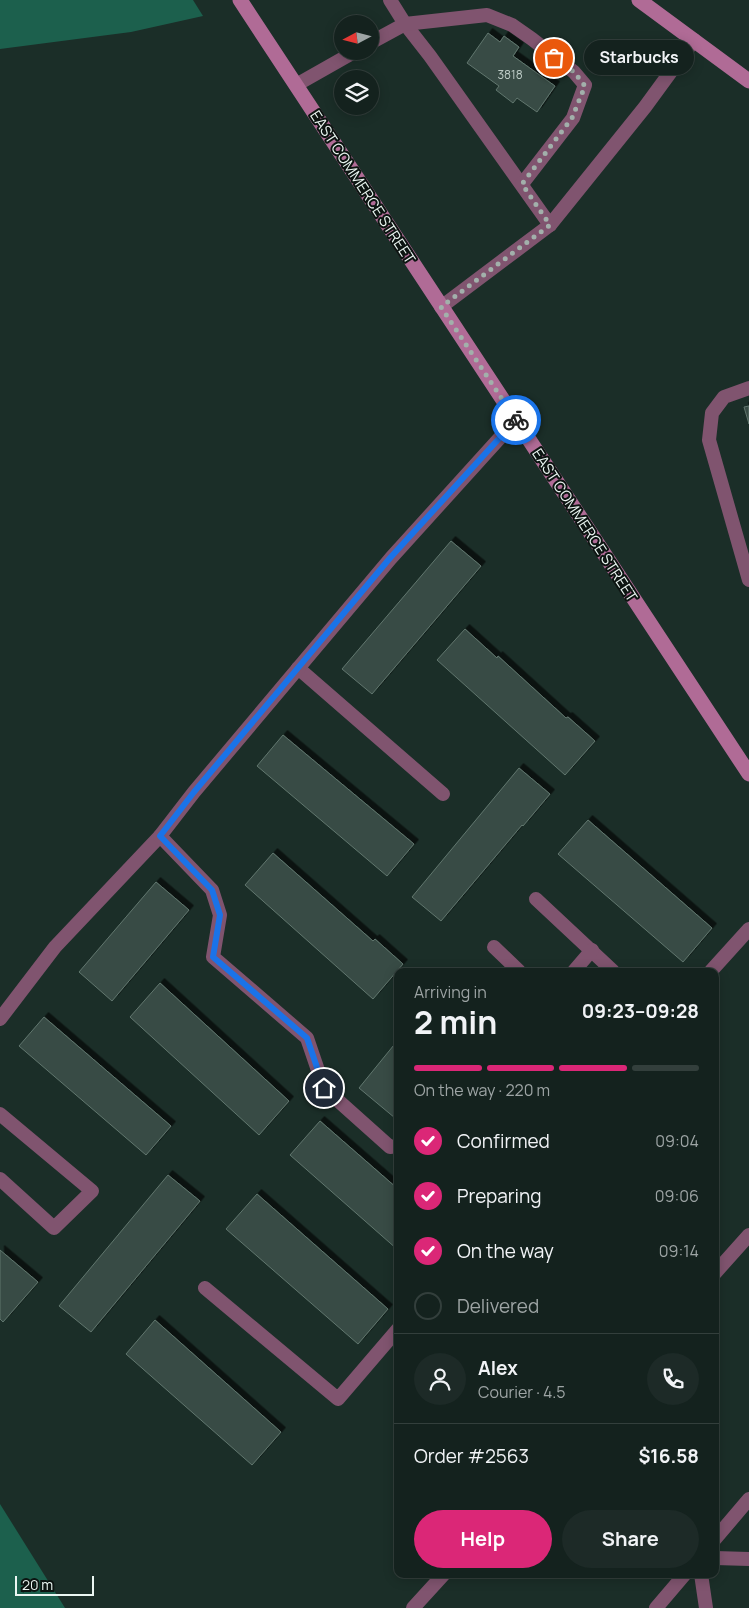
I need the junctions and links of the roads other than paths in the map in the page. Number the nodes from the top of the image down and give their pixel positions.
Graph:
1 (240, 0) edge
2 (390, 0) edge
3 (639, 0) edge
4 (405, 24) junction
5 (379, 38) edge
6 (694, 40) junction
7 (340, 60) edge
8 (749, 81) edge
9 (296, 85) junction
10 (522, 184) junction
11 (550, 225) junction
12 (441, 307) junction
13 (749, 388) edge
14 (516, 420) junction
15 (749, 580) edge
16 (298, 668) junction
17 (749, 774) edge
18 (443, 794) dead end
19 (160, 836) junction
20 (536, 899) dead end
21 (749, 929) edge
22 (494, 948) dead end
23 (592, 950) junction
24 (516, 968) edge
25 (577, 968) edge
26 (610, 968) edge
27 (714, 968) edge
28 (0, 1020) edge
29 (0, 1114) edge
30 (394, 1147) edge
31 (0, 1179) edge
32 (749, 1235) edge
33 (719, 1269) edge
34 (205, 1288) dead end
35 (394, 1335) edge
36 (749, 1499) edge
37 (719, 1534) edge
38 (719, 1558) edge
39 (749, 1559) edge
40 (440, 1578) edge
41 (682, 1578) edge
42 (702, 1578) edge
43 (413, 1608) edge
44 (656, 1608) edge
45 (706, 1608) edge

1 - 9 main road, EAST COMMERCE STREET
2 - 4 lane
3 - 6 main road
4 - 5 lane
4 - 10 lane
4 - 10 lane
6 - 8 main road
6 - 11 lane
7 - 9 lane
9 - 12 main road, EAST COMMERCE STREET
10 - 11 lane
11 - 12 lane
12 - 14 main road, EAST COMMERCE STREET
13 - 15 lane
14 - 16 lane
14 - 17 main road, EAST COMMERCE STREET
16 - 18 lane
16 - 19 lane
19 - 28 lane
19 - 30 lane
20 - 23 lane
21 - 27 lane
22 - 24 lane
23 - 25 lane
23 - 26 lane
29 - 31 lane
32 - 33 lane
34 - 35 lane
36 - 37 lane
38 - 39 lane
40 - 43 lane
41 - 44 lane
42 - 45 lane

